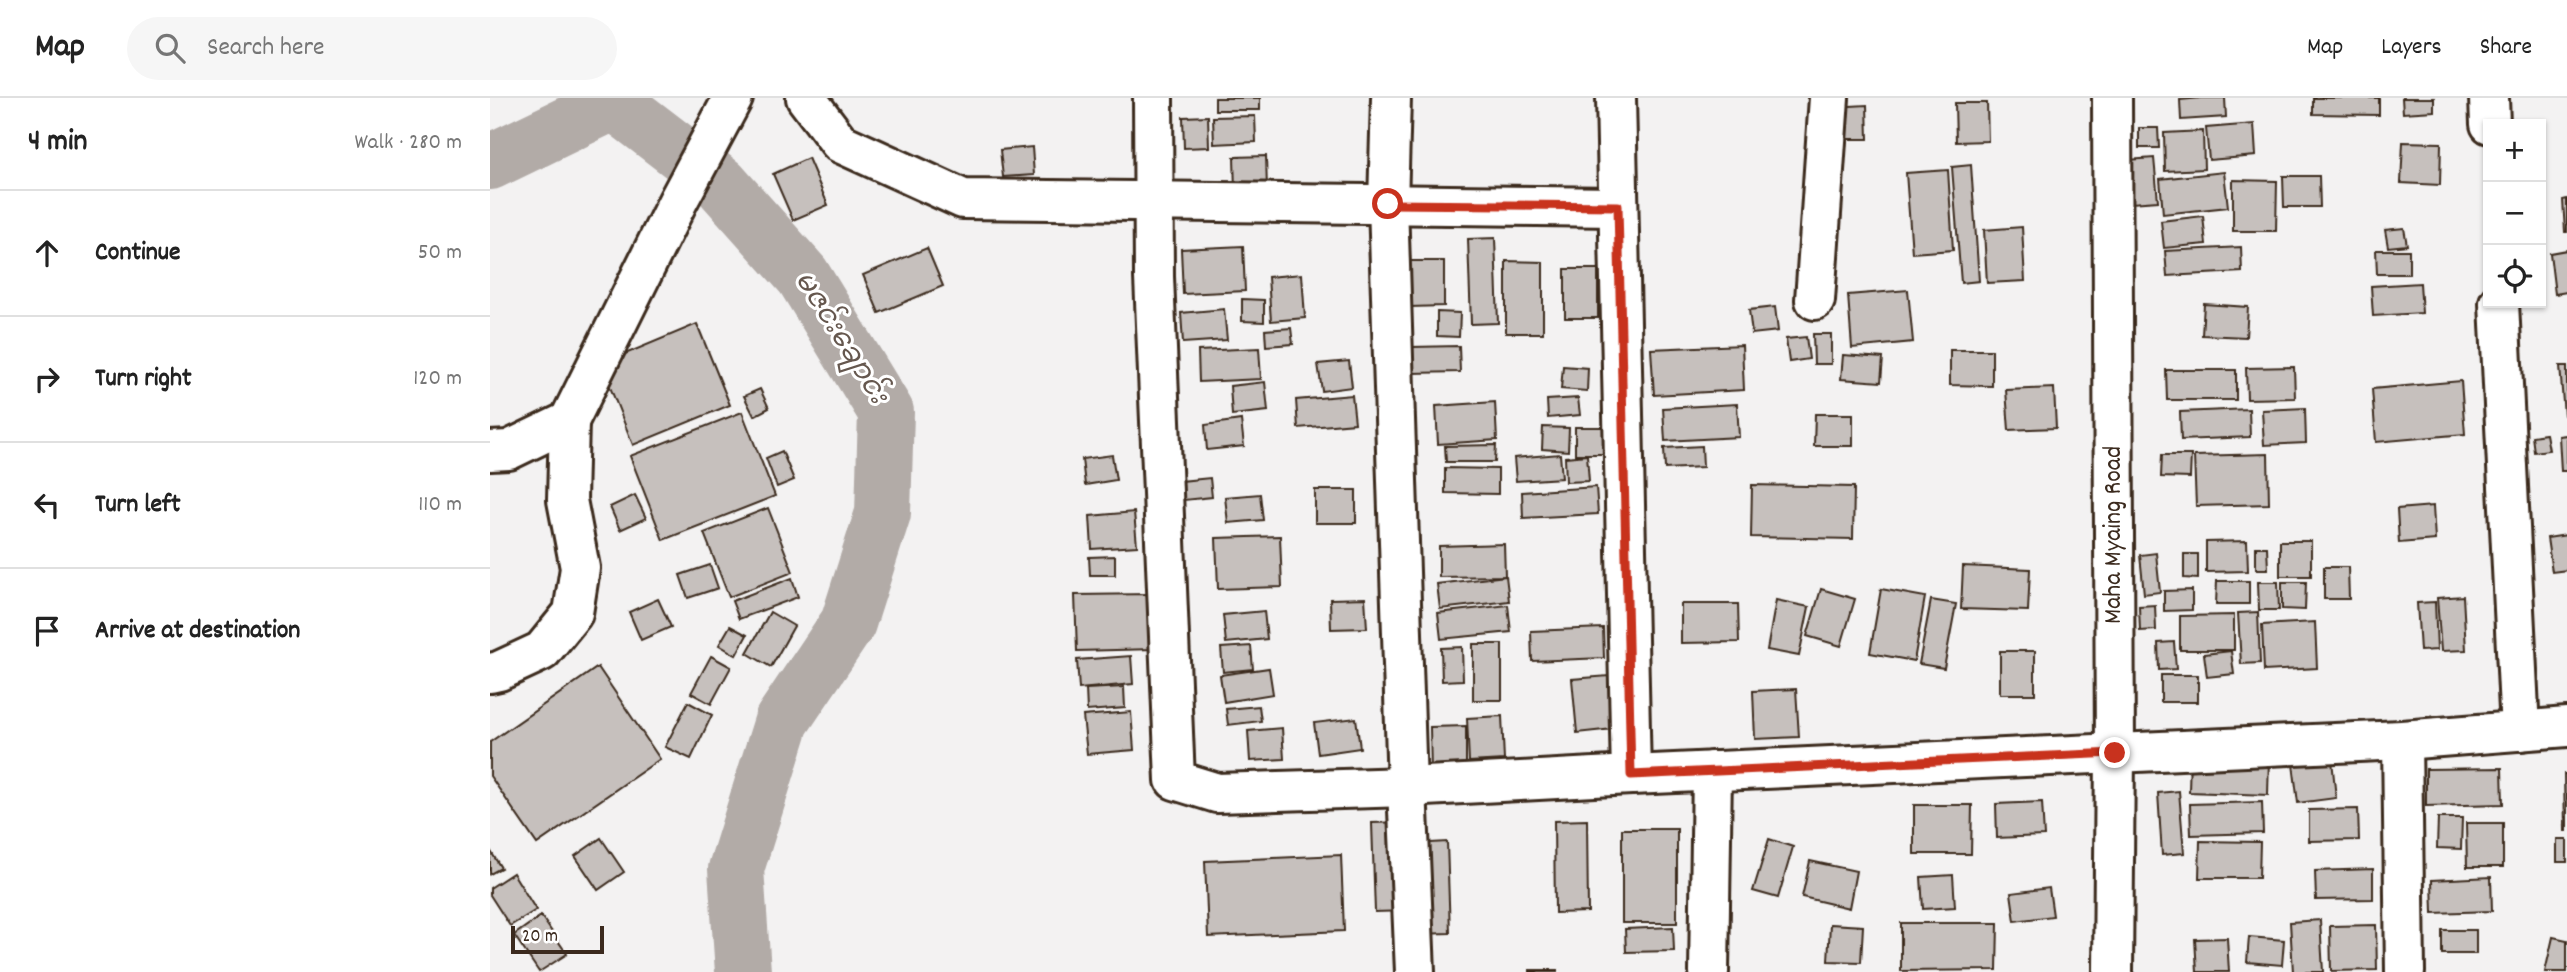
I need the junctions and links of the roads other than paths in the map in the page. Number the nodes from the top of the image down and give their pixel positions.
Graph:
1 (806, 98) edge
2 (1153, 98) edge
3 (1391, 98) edge
4 (1616, 98) edge
5 (1829, 98) edge
6 (2112, 98) edge
7 (2488, 98) edge
8 (728, 108) edge
9 (2490, 119) edge
10 (1154, 201) junction
11 (1388, 204) junction
12 (1618, 206) junction
13 (1815, 300) dead end
14 (2499, 308) edge
15 (569, 421) junction
16 (490, 451) edge
17 (490, 673) edge
18 (2567, 727) edge
19 (2520, 731) junction
20 (2402, 740) junction
21 (2115, 753) junction
22 (1712, 771) junction
23 (1631, 775) junction
24 (1407, 788) junction
25 (1415, 972) edge
26 (1709, 972) edge
27 (2113, 972) edge
28 (2405, 972) edge

1 - 10 street
2 - 10 street
3 - 11 street
4 - 12 street
5 - 13 street
6 - 21 street, Maha Myaing Road
7 - 9 street
8 - 15 street
10 - 11 street
10 - 24 street
11 - 12 street
11 - 24 street
12 - 23 street
14 - 19 street
15 - 16 street
15 - 17 street
18 - 19 street
19 - 20 street
20 - 21 street
20 - 28 street
21 - 22 street
21 - 27 street, Maha Myaing Road
22 - 23 street
22 - 26 street
23 - 24 street
24 - 25 street

